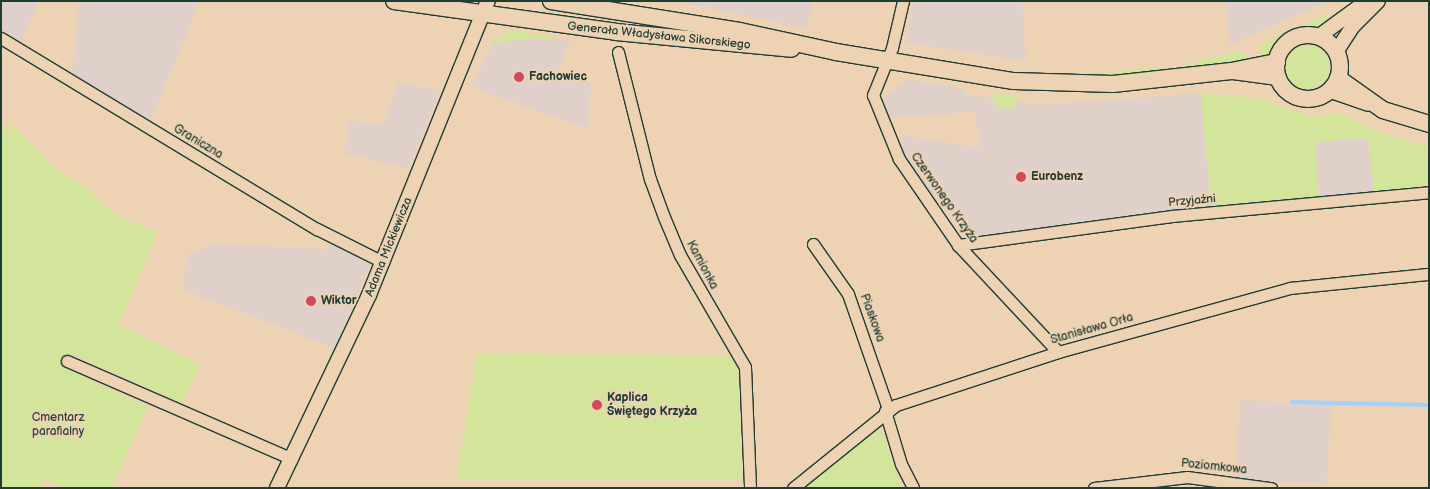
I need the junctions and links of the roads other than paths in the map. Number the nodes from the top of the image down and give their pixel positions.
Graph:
1 (394, 1) edge
2 (551, 1) edge
3 (1367, 1) edge
4 (1378, 1) edge
5 (902, 2) edge
6 (486, 7) edge
7 (1318, 37) junction
8 (1, 38) edge
9 (618, 52) dead end
10 (836, 52) junction
11 (1336, 52) junction
12 (888, 61) junction
13 (1277, 69) junction
14 (1334, 84) junction
15 (1429, 124) edge
16 (1429, 192) edge
17 (814, 244) dead end
18 (958, 245) junction
19 (383, 262) junction
20 (1429, 274) edge
21 (1058, 352) junction
22 (67, 361) dead end
23 (887, 410) junction
24 (292, 459) junction
25 (278, 488) edge
26 (750, 488) edge
27 (793, 488) edge
28 (914, 488) edge
29 (1094, 488) edge
30 (1271, 488) edge

1 - 6 main road, Generała Władysława Sikorskiego
2 - 10 main road, Generała Władysława Sikorskiego
3 - 7 street
4 - 11 street
5 - 12 street, Czerwonego Krzyża
6 - 10 main road, Generała Władysława Sikorskiego
6 - 19 street, Adama Mickiewicza
7 - 11 main road
7 - 13 main road
8 - 19 street, Graniczna
9 - 26 street, Kamionka
10 - 12 main road, Generała Władysława Sikorskiego
11 - 14 main road
12 - 13 main road, Generała Władysława Sikorskiego
12 - 18 street, Czerwonego Krzyża
13 - 14 main road
14 - 15 main road
16 - 18 street, Przyjaźni
17 - 23 street, Piaskowa
18 - 21 street, Czerwonego Krzyża
19 - 24 street, Adama Mickiewicza
20 - 21 street, Stanisława Orła
21 - 23 street, Stanisława Orła
22 - 24 street
23 - 27 street, Stanisława Orła
23 - 28 street, Piaskowa
24 - 25 street, Adama Mickiewicza
29 - 30 street, Poziomkowa

